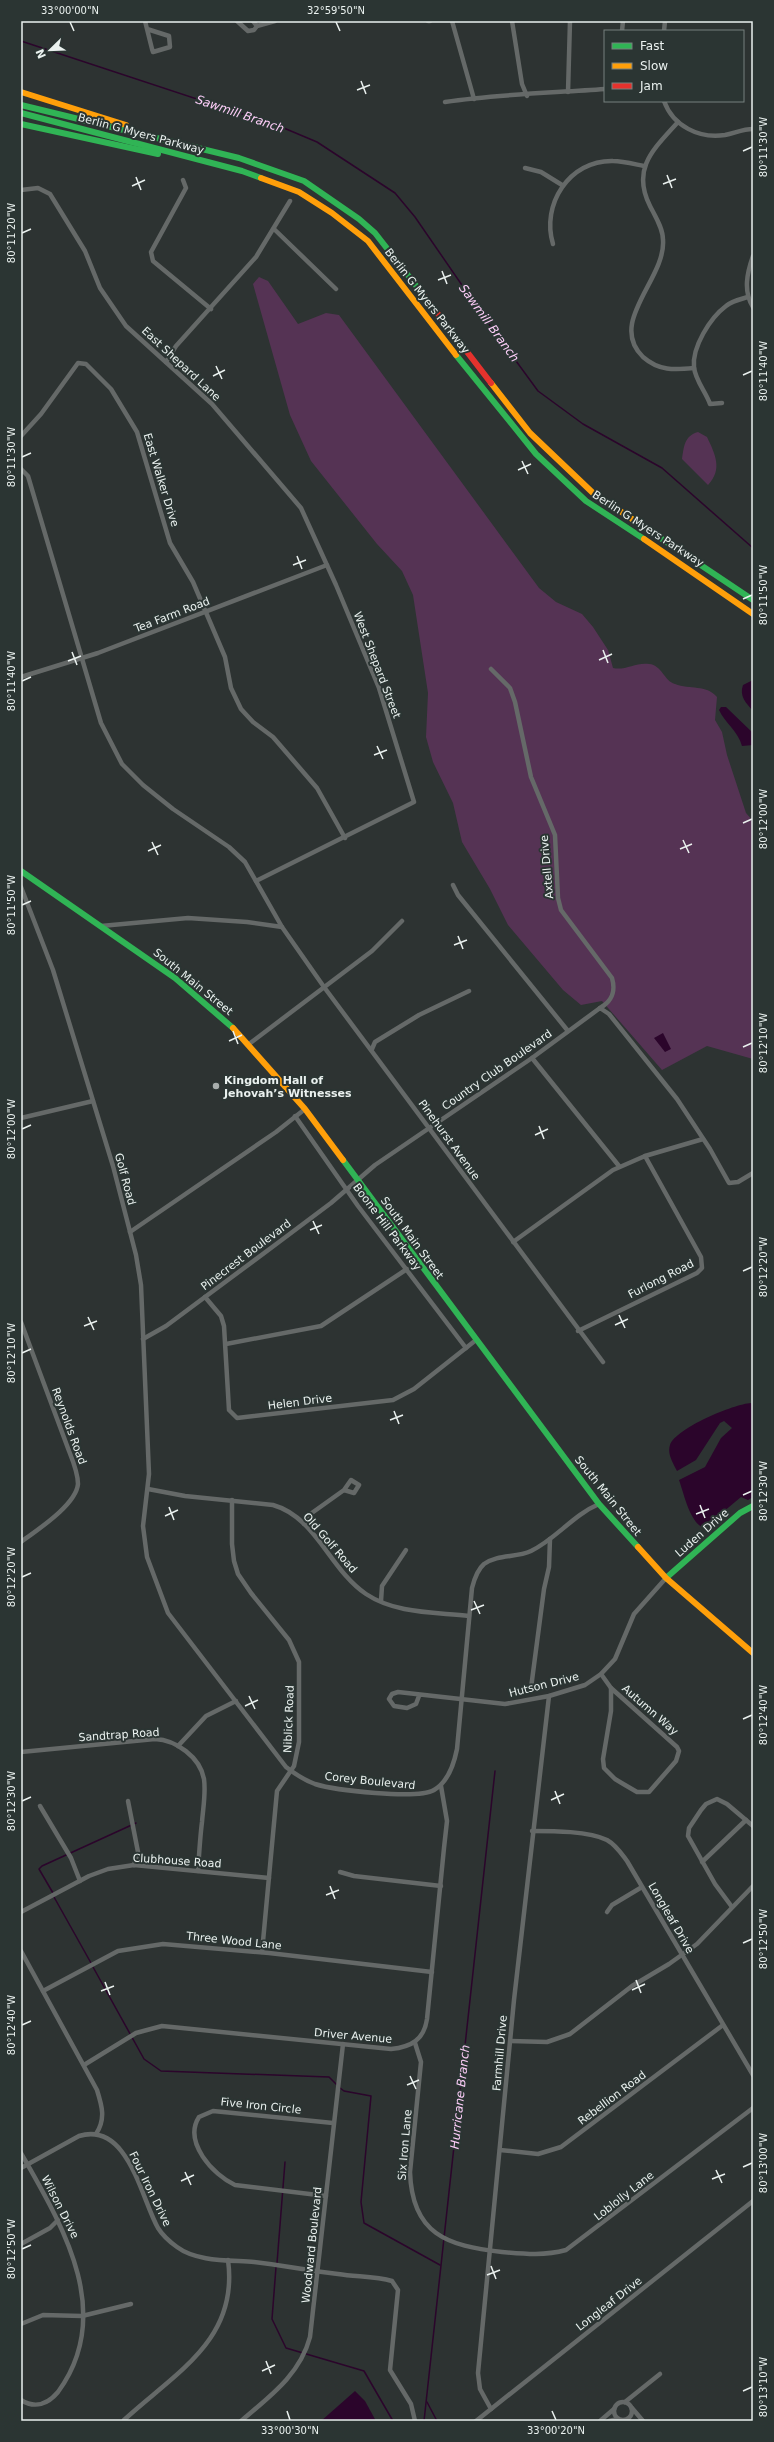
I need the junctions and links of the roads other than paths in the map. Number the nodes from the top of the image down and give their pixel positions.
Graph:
1 (145, 21) edge
2 (237, 21) edge
3 (253, 21) edge
4 (275, 21) edge
5 (452, 21) edge
6 (512, 21) edge
7 (570, 21) edge
8 (256, 26) junction
9 (147, 29) junction
10 (604, 89) edge
11 (21, 92) edge
12 (568, 92) junction
13 (527, 96) junction
14 (474, 99) junction
15 (445, 102) dead end
16 (664, 102) edge
17 (21, 105) edge
18 (21, 113) edge
19 (678, 122) junction
20 (21, 124) edge
21 (753, 129) edge
22 (164, 138) junction
23 (204, 162) junction
24 (644, 166) junction
25 (525, 168) dead end
26 (182, 180) dead end
27 (562, 185) junction
28 (21, 190) edge
29 (290, 201) dead end
30 (274, 229) junction
31 (375, 233) junction
32 (368, 241) junction
33 (553, 244) dead end
34 (753, 256) edge
35 (336, 289) dead end
36 (748, 297) junction
37 (753, 307) edge
38 (211, 309) junction
39 (166, 362) junction
40 (694, 368) junction
41 (722, 403) dead end
42 (21, 436) edge
43 (21, 469) edge
44 (327, 565) junction
45 (753, 600) edge
46 (205, 612) junction
47 (753, 614) edge
48 (83, 658) junction
49 (491, 669) dead end
50 (21, 677) edge
51 (345, 838) junction
52 (21, 871) edge
53 (256, 881) junction
54 (453, 885) dead end
55 (21, 887) edge
56 (402, 922) dead end
57 (101, 926) junction
58 (282, 927) junction
59 (324, 987) junction
60 (469, 991) dead end
61 (600, 1008) junction
62 (568, 1031) junction
63 (249, 1044) junction
64 (372, 1050) junction
65 (532, 1058) junction
66 (93, 1101) junction
67 (305, 1109) junction
68 (295, 1116) junction
69 (21, 1118) edge
70 (429, 1128) junction
71 (703, 1139) junction
72 (644, 1156) junction
73 (620, 1166) junction
74 (753, 1173) edge
75 (358, 1180) junction
76 (347, 1190) junction
77 (130, 1232) junction
78 (513, 1242) junction
79 (407, 1269) junction
80 (205, 1297) junction
81 (21, 1322) edge
82 (578, 1331) junction
83 (143, 1339) junction
84 (476, 1340) junction
85 (226, 1344) junction
86 (466, 1348) junction
87 (603, 1362) dead end
88 (148, 1489) junction
89 (344, 1490) dead end
90 (232, 1500) junction
91 (599, 1504) junction
92 (753, 1506) edge
93 (304, 1524) junction
94 (550, 1539) junction
95 (22, 1542) edge
96 (406, 1550) dead end
97 (666, 1578) junction
98 (381, 1601) junction
99 (469, 1616) junction
100 (753, 1653) edge
101 (601, 1674) junction
102 (531, 1688) dead end
103 (611, 1688) junction
104 (419, 1696) junction
105 (548, 1696) junction
106 (462, 1700) junction
107 (236, 1701) junction
108 (178, 1746) junction
109 (21, 1752) edge
110 (292, 1771) junction
111 (441, 1786) junction
112 (128, 1801) dead end
113 (40, 1806) dead end
114 (746, 1820) junction
115 (753, 1826) edge
116 (532, 1831) junction
117 (702, 1862) junction
118 (134, 1865) junction
119 (198, 1871) junction
120 (340, 1872) dead end
121 (269, 1878) junction
122 (80, 1881) junction
123 (441, 1886) junction
124 (753, 1886) edge
125 (642, 1887) junction
126 (732, 1907) junction
127 (21, 1912) edge
128 (607, 1912) dead end
129 (21, 1951) edge
130 (262, 1952) junction
131 (682, 1956) junction
132 (432, 1972) junction
133 (44, 1991) junction
134 (723, 2024) junction
135 (510, 2041) junction
136 (415, 2043) junction
137 (343, 2044) junction
138 (84, 2065) junction
139 (753, 2075) edge
140 (753, 2108) edge
141 (333, 2123) junction
142 (96, 2134) junction
143 (500, 2150) junction
144 (21, 2153) edge
145 (28, 2165) junction
146 (21, 2168) edge
147 (326, 2196) junction
148 (753, 2201) edge
149 (58, 2220) junction
150 (21, 2244) edge
151 (490, 2251) junction
152 (228, 2260) junction
153 (318, 2271) junction
154 (131, 2304) dead end
155 (82, 2316) junction
156 (21, 2324) edge
157 (660, 2374) dead end
158 (21, 2400) edge
159 (625, 2402) junction
160 (630, 2406) junction
161 (491, 2409) junction
162 (614, 2409) junction
163 (618, 2419) junction
164 (124, 2420) dead end
165 (241, 2421) edge
166 (415, 2421) edge
167 (476, 2421) edge
168 (600, 2421) edge
169 (609, 2421) edge
170 (643, 2421) edge

1 - 9 street
2 - 8 street
3 - 8 street
4 - 8 street
5 - 14 street
6 - 13 street
7 - 12 street
9 - 9 street
10 - 12 street
11 - 22 main road
12 - 13 street
13 - 14 street
14 - 15 street
16 - 19 street
17 - 22 main road, Berlin G Myers Parkway
18 - 23 main road, Berlin G Myers Parkway
19 - 21 street
19 - 24 street
20 - 23 main road
22 - 31 main road, Berlin G Myers Parkway
23 - 32 main road, Berlin G Myers Parkway
24 - 27 street
24 - 40 street
25 - 27 street
26 - 38 street
27 - 33 street
28 - 39 street, East Shepard Lane
29 - 30 street
30 - 35 street
30 - 38 street
31 - 32 main road
31 - 45 main road, Berlin G Myers Parkway
32 - 47 main road, Berlin G Myers Parkway
34 - 36 street
36 - 37 street
36 - 40 street
38 - 39 street
39 - 44 street, East Shepard Lane
40 - 41 street
42 - 46 street, East Walker Drive
43 - 48 street, Pinehurst Avenue
44 - 46 street, Tea Farm Road
44 - 51 street, West Shepard Street
46 - 48 street, Tea Farm Road
46 - 51 street, East Walker Drive
48 - 50 street, Tea Farm Road
48 - 53 street, Pinehurst Avenue
49 - 61 street, Axtell Drive
51 - 53 street
52 - 57 main road, South Main Street
53 - 58 street, Pinehurst Avenue
54 - 62 street
55 - 66 street, Golf Road
56 - 59 street
57 - 58 street
57 - 63 main road, South Main Street
58 - 59 street, Pinehurst Avenue
59 - 63 street
59 - 64 street, Pinehurst Avenue
60 - 64 street
61 - 62 street, Country Club Boulevard
61 - 71 street
62 - 65 street, Country Club Boulevard
63 - 67 main road, South Main Street
64 - 70 street, Pinehurst Avenue
65 - 70 street, Country Club Boulevard
65 - 73 street
66 - 69 street
66 - 77 street, Golf Road
67 - 68 street
67 - 75 main road, South Main Street
68 - 76 street, Boone Hill Parkway
68 - 77 street
70 - 75 street, Country Club Boulevard
70 - 78 street, Pinehurst Avenue
71 - 72 street
71 - 74 street
72 - 73 street
72 - 82 street, Furlong Road
73 - 78 street
75 - 76 street, Pinecrest Boulevard
75 - 84 main road, South Main Street
76 - 79 street, Boone Hill Parkway
76 - 80 street, Pinecrest Boulevard
77 - 83 street, Golf Road
78 - 82 street, Pinehurst Avenue
79 - 85 street
79 - 86 street, Boone Hill Parkway
80 - 83 street, Pinecrest Boulevard
80 - 85 street, Helen Drive
81 - 95 street, Reynolds Road
82 - 87 street, Pinehurst Avenue
83 - 88 street, Golf Road
84 - 86 street, Helen Drive
84 - 91 main road, South Main Street
85 - 86 street, Helen Drive
88 - 90 street, Old Golf Road
88 - 107 street, Corey Boulevard
89 - 93 street
90 - 93 street, Old Golf Road
90 - 110 street, Niblick Road
91 - 94 street
91 - 97 main road, South Main Street
92 - 97 main road, Luden Drive
93 - 98 street, Old Golf Road
94 - 99 street
94 - 102 street
96 - 98 street
97 - 100 main road, South Main Street
97 - 101 street, Hutson Drive
98 - 99 street, Old Golf Road
99 - 106 street
101 - 103 street, Autumn Way
101 - 105 street, Hutson Drive
103 - 103 street, Autumn Way
104 - 104 street, Hutson Drive
104 - 106 street, Hutson Drive
105 - 106 street, Hutson Drive
105 - 116 street, Farmhill Drive
106 - 111 street
107 - 108 street
107 - 110 street, Corey Boulevard
108 - 109 street, Sandtrap Road
108 - 119 street, Sandtrap Road
110 - 111 street, Corey Boulevard
110 - 121 street, Niblick Road
111 - 123 street
112 - 118 street
113 - 122 street
114 - 115 street
114 - 117 street
114 - 117 street
116 - 125 street, Longleaf Drive
116 - 135 street, Farmhill Drive
117 - 126 street
118 - 119 street, Clubhouse Road
118 - 122 street, Clubhouse Road
119 - 121 street, Clubhouse Road
120 - 123 street
121 - 130 street, Niblick Road
122 - 127 street, Clubhouse Road
123 - 132 street
124 - 126 street
125 - 128 street
125 - 131 street, Longleaf Drive
126 - 131 street
129 - 133 street
130 - 132 street, Three Wood Lane
130 - 133 street, Three Wood Lane
131 - 134 street, Longleaf Drive
131 - 135 street
132 - 136 street
133 - 138 street
134 - 139 street, Longleaf Drive
134 - 143 street, Rebellion Road
135 - 143 street, Farmhill Drive
136 - 137 street, Driver Avenue
136 - 151 street, Six Iron Lane
137 - 138 street, Driver Avenue
137 - 141 street, Woodward Boulevard
138 - 142 street
140 - 151 street, Loblolly Lane
141 - 147 street, Woodward Boulevard
141 - 147 street, Five Iron Circle
142 - 145 street
142 - 152 street, Four Iron Drive
143 - 151 street, Farmhill Drive
144 - 145 street, Wilson Drive
145 - 146 street
145 - 149 street, Wilson Drive
147 - 153 street, Woodward Boulevard
148 - 161 street, Longleaf Drive
149 - 150 street
149 - 155 street, Wilson Drive
151 - 161 street, Farmhill Drive
152 - 153 street, Four Iron Drive
152 - 164 street
153 - 165 street, Woodward Boulevard
153 - 166 street, Four Iron Drive
154 - 155 street
155 - 156 street
155 - 158 street, Wilson Drive
157 - 159 street
159 - 160 street
159 - 162 street
160 - 163 street
160 - 170 street
161 - 167 street, Longleaf Drive
162 - 163 street
162 - 168 street
163 - 169 street

